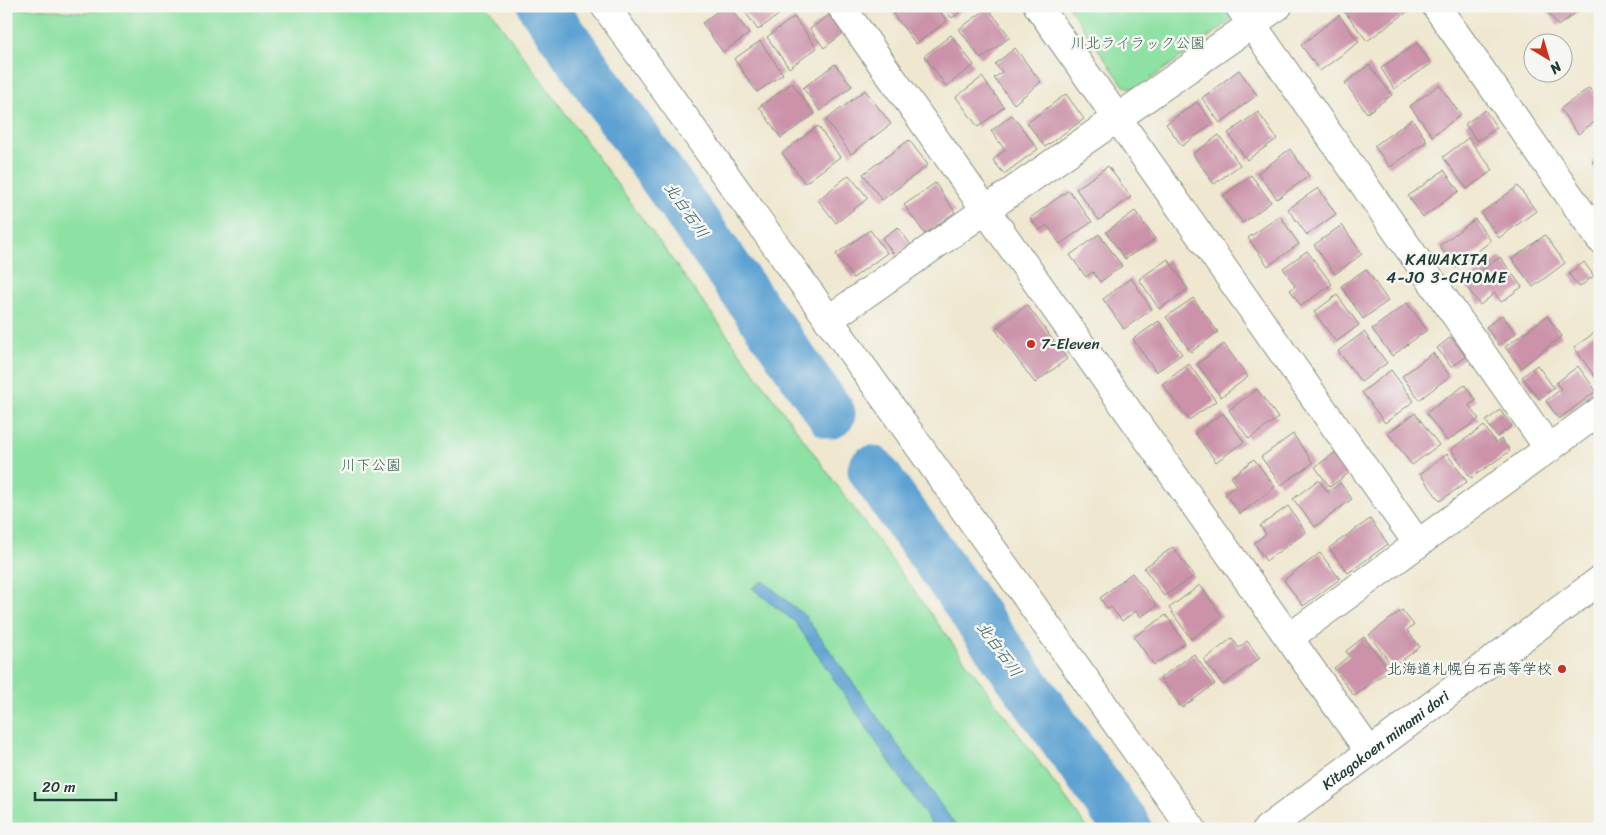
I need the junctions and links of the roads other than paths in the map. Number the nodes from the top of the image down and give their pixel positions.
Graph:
1 (605, 6) edge
2 (841, 6) edge
3 (1038, 6) edge
4 (1278, 6) edge
5 (1436, 6) edge
6 (1245, 15) edge
7 (1116, 118) junction
8 (986, 210) junction
9 (1600, 239) edge
10 (828, 320) junction
11 (1600, 411) edge
12 (1549, 449) junction
13 (1418, 544) junction
14 (1600, 580) edge
15 (1290, 637) junction
16 (1369, 751) junction
17 (1192, 829) edge
18 (1267, 829) edge

1 - 10 street
2 - 8 street
3 - 7 street
4 - 6 street
5 - 9 street
6 - 7 street
6 - 12 street
7 - 8 street
7 - 13 street
8 - 10 street
8 - 15 street
10 - 17 street
11 - 12 street
12 - 13 street
13 - 15 street
14 - 16 street, Kitagokoen minami dori
15 - 16 street
16 - 18 street, Kitagokoen minami dori

